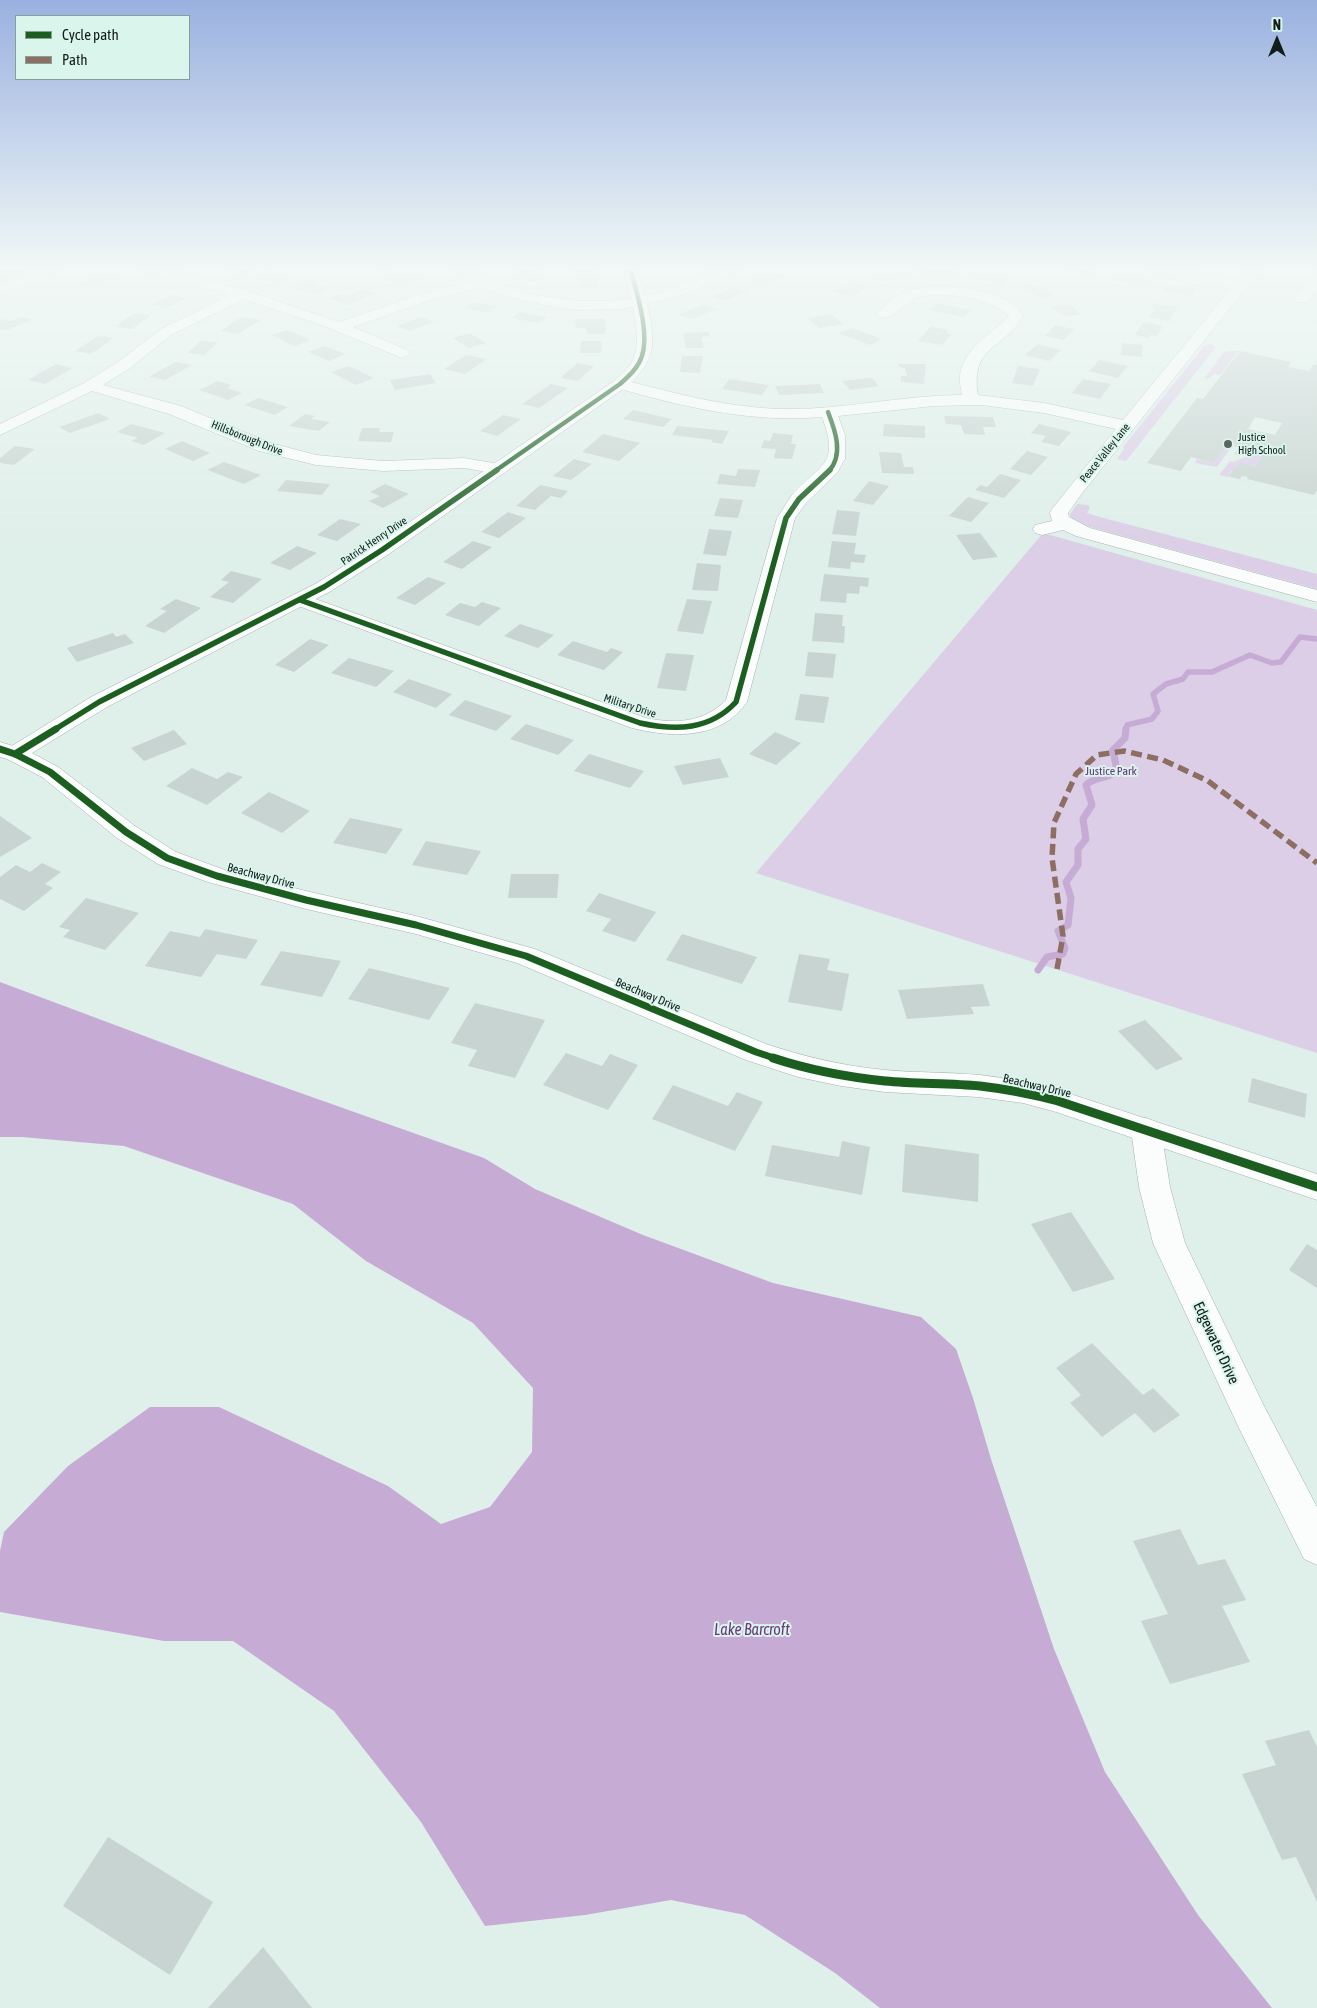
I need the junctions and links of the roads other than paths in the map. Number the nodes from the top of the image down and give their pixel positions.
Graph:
1 (129, 361) edge
2 (639, 361) edge
3 (974, 361) edge
4 (1181, 361) edge
5 (620, 384) junction
6 (90, 386) junction
7 (971, 400) junction
8 (828, 412) junction
9 (1127, 426) junction
10 (0, 430) edge
11 (499, 469) junction
12 (1065, 524) junction
13 (1042, 529) dead end
14 (1317, 596) edge
15 (300, 600) junction
16 (8, 751) edge
17 (1146, 1130) junction
18 (1317, 1187) edge
19 (1317, 1546) edge

1 - 6 street
2 - 5 street, Patrick Henry Drive
3 - 7 street
4 - 9 street, Peace Valley Lane
5 - 8 street
5 - 11 street, Patrick Henry Drive
6 - 10 street
6 - 11 street, Hillsborough Drive
7 - 8 street
7 - 9 street
8 - 15 street, Military Drive
9 - 12 street, Peace Valley Lane
11 - 15 street, Patrick Henry Drive
12 - 13 street
12 - 14 street
15 - 16 street, Patrick Henry Drive
16 - 17 street, Beachway Drive
17 - 18 street, Beachway Drive
17 - 19 street, Edgewater Drive

